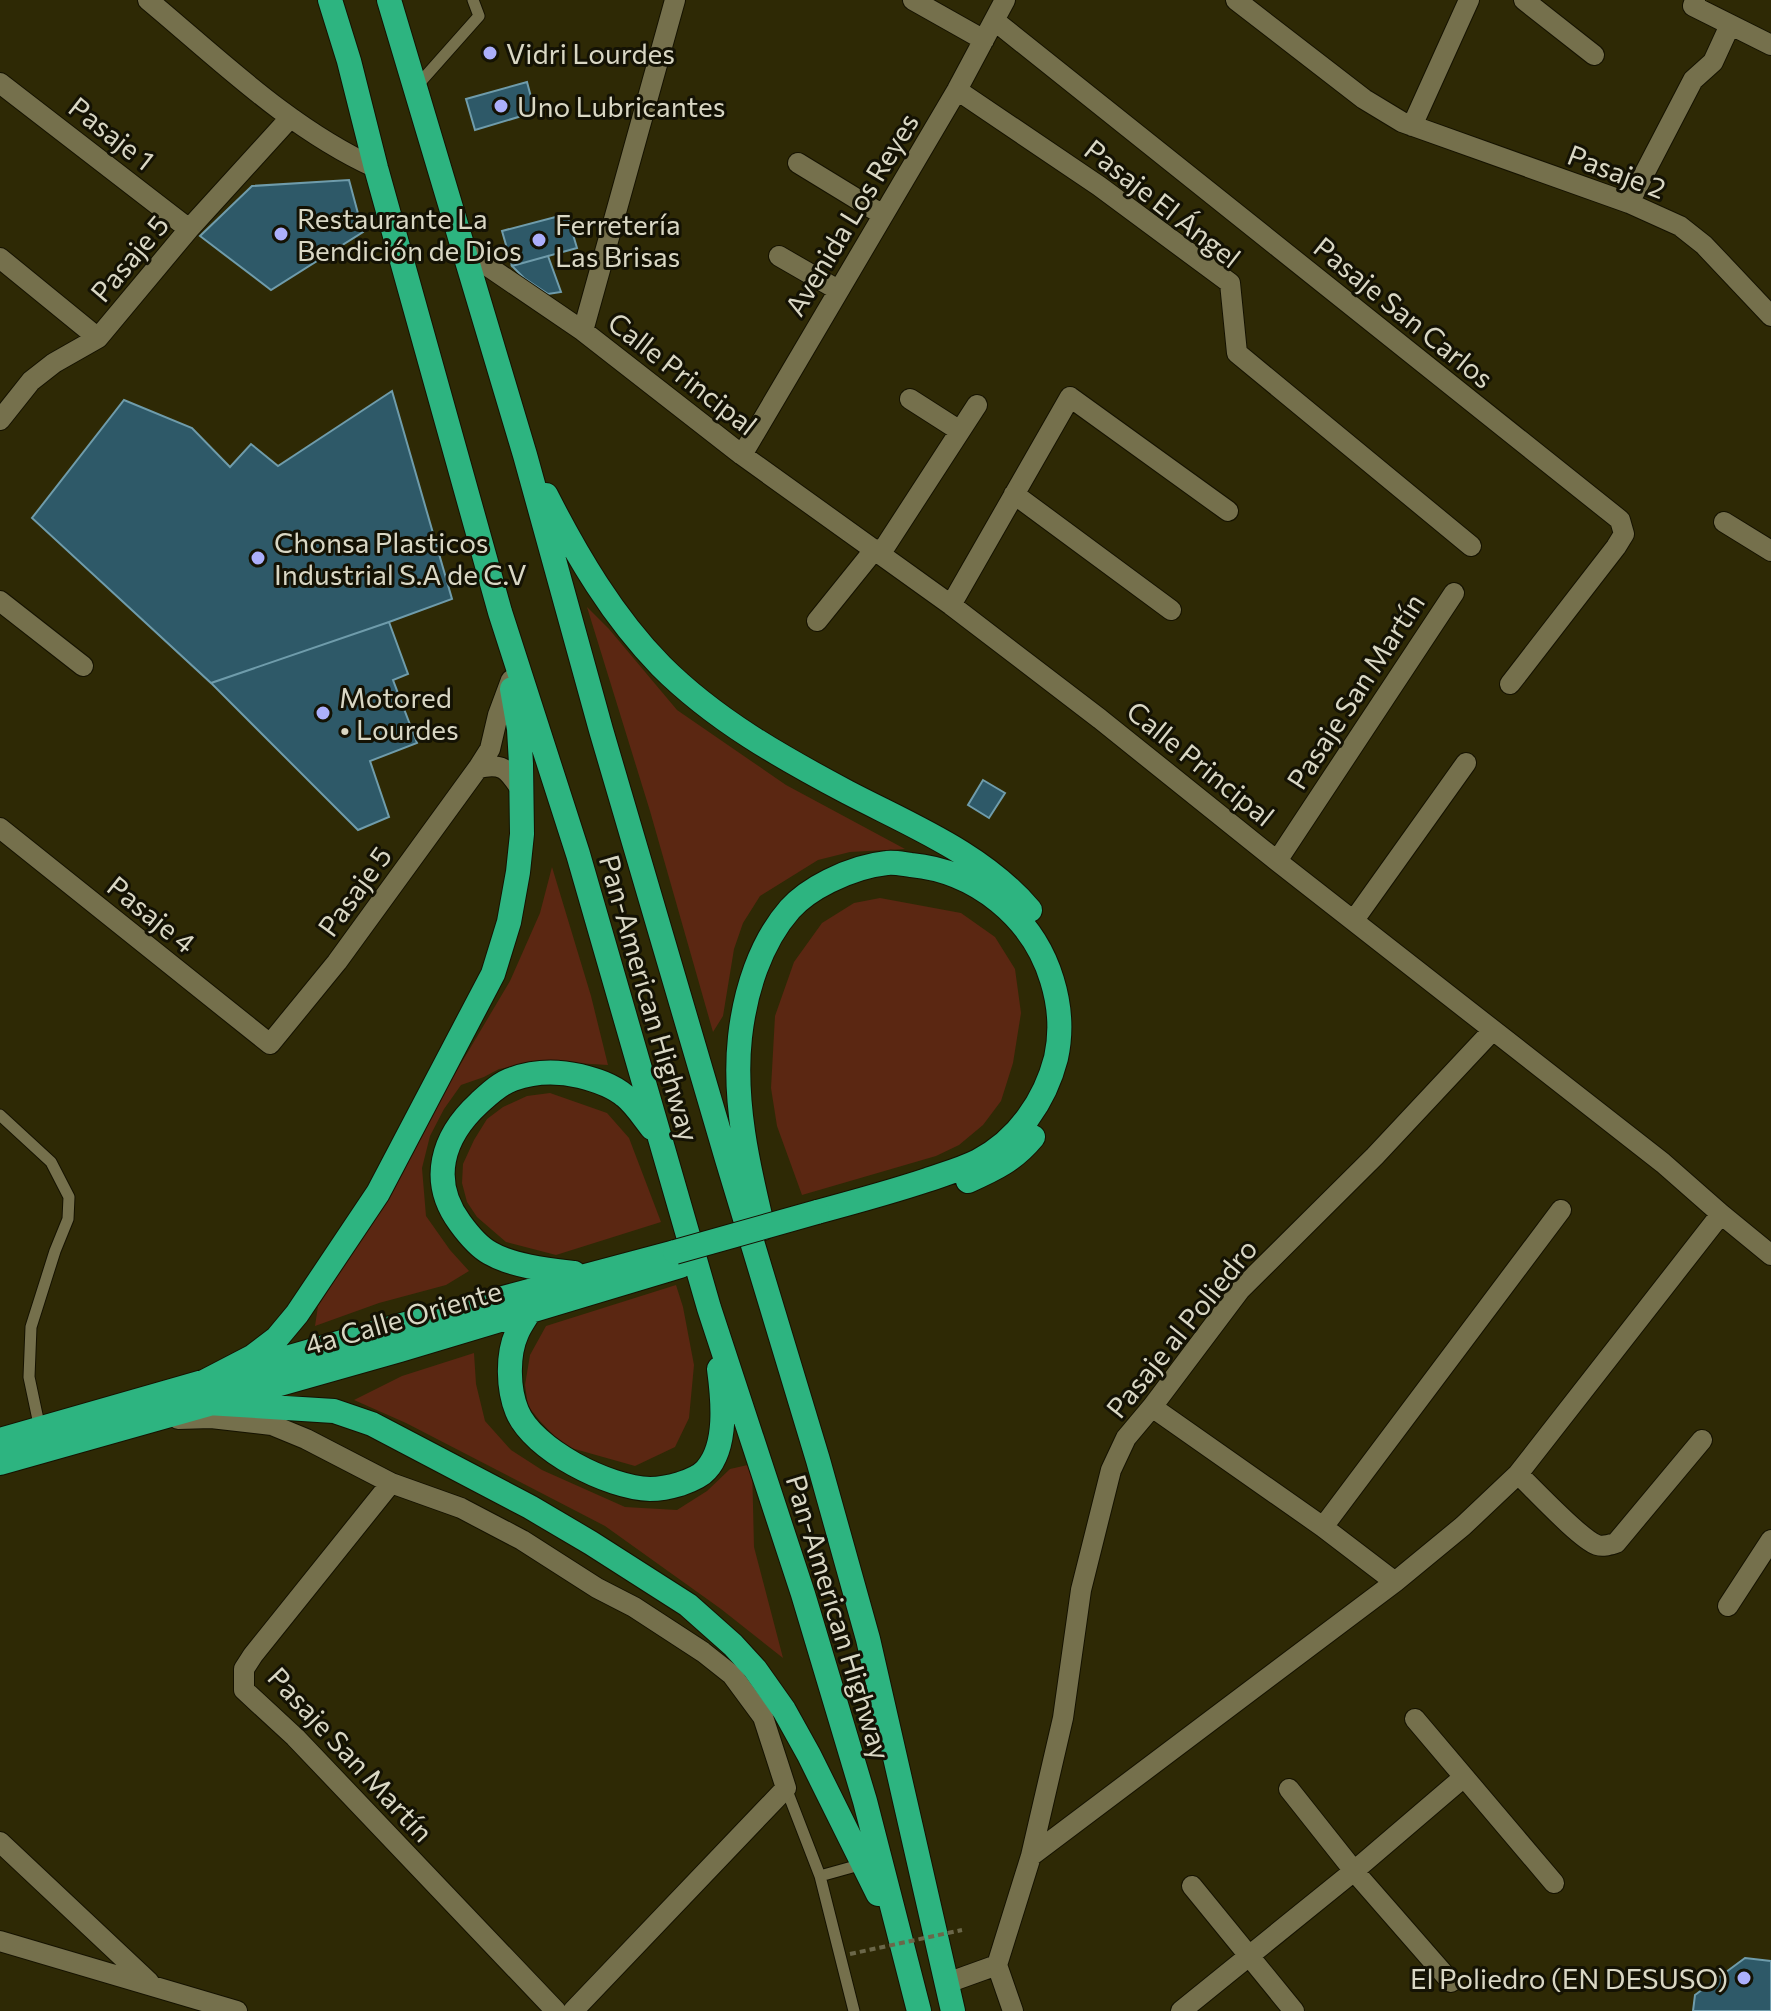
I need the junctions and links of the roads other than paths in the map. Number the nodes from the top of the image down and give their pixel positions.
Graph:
1 (148, 0) edge
2 (330, 0) edge
3 (389, 0) edge
4 (473, 0) edge
5 (675, 0) edge
6 (913, 0) edge
7 (1005, 0) edge
8 (1236, 0) edge
9 (1469, 0) edge
10 (1524, 0) edge
11 (1695, 0) edge
12 (995, 21) junction
13 (1730, 25) junction
14 (984, 40) junction
15 (1771, 45) edge
16 (1594, 55) dead end
17 (0, 83) edge
18 (416, 88) junction
19 (957, 90) junction
20 (290, 118) junction
21 (1412, 126) junction
22 (798, 163) dead end
23 (376, 168) junction
24 (1629, 203) junction
25 (883, 215) junction
26 (189, 229) junction
27 (464, 250) junction
28 (779, 256) dead end
29 (0, 258) edge
30 (838, 290) junction
31 (1771, 316) edge
32 (583, 331) junction
33 (98, 338) junction
34 (910, 399) dead end
35 (977, 405) dead end
36 (0, 420) edge
37 (960, 431) junction
38 (525, 455) junction
39 (742, 455) junction
40 (1014, 494) junction
41 (1228, 511) dead end
42 (1724, 522) dead end
43 (1471, 546) dead end
44 (878, 551) junction
45 (1771, 551) edge
46 (1454, 593) dead end
47 (0, 601) edge
48 (951, 605) junction
49 (1171, 610) dead end
50 (500, 612) junction
51 (817, 621) dead end
52 (83, 666) dead end
53 (511, 680) junction
54 (1510, 684) dead end
55 (1466, 763) dead end
56 (478, 768) junction
57 (522, 791) junction
58 (0, 828) edge
59 (1277, 861) junction
60 (1354, 920) junction
61 (1493, 1030) junction
62 (270, 1044) joint
63 (0, 1115) edge
64 (1561, 1210) dead end
65 (1721, 1214) junction
66 (683, 1217) junction
67 (819, 1219) junction
68 (1771, 1255) edge
69 (678, 1259) junction
70 (588, 1274) junction
71 (709, 1308) junction
72 (529, 1312) junction
73 (203, 1393) junction
74 (1152, 1407) junction
75 (154, 1420) junction
76 (41, 1429) junction
77 (0, 1440) edge
78 (1702, 1440) dead end
79 (818, 1460) junction
80 (0, 1463) edge
81 (1518, 1474) junction
82 (391, 1483) junction
83 (1323, 1527) junction
84 (1771, 1540) edge
85 (1395, 1582) junction
86 (1728, 1606) dead end
87 (1415, 1719) dead end
88 (1464, 1777) junction
89 (786, 1788) junction
90 (1289, 1789) dead end
91 (0, 1842) edge
92 (1031, 1856) junction
93 (863, 1864) junction
94 (1354, 1871) junction
95 (820, 1876) junction
96 (1554, 1883) dead end
97 (1192, 1886) dead end
98 (900, 1938) junction
99 (0, 1941) edge
100 (1248, 1956) junction
101 (997, 1965) junction
102 (1451, 1982) dead end
103 (947, 1983) junction
104 (153, 1986) junction
105 (237, 2011) edge
106 (556, 2011) edge
107 (573, 2011) edge
108 (854, 2011) edge
109 (919, 2011) edge
110 (953, 2011) edge
111 (1013, 2011) edge
112 (1181, 2011) edge
113 (1294, 2011) edge

1 - 20 street
2 - 23 highway, Pan-American Highway
3 - 18 highway, Pan-American Highway
4 - 18 lane
5 - 32 street, Calle Principal
6 - 14 street
7 - 12 street, Avenida Los Reyes
8 - 21 street, Pasaje 2
9 - 21 street
10 - 16 street
11 - 13 street
12 - 14 street, Avenida Los Reyes
12 - 54 street, Pasaje San Carlos
13 - 15 street
13 - 24 street
14 - 19 street, Avenida Los Reyes
17 - 26 street, Pasaje 1
18 - 27 highway, Pan-American Highway
19 - 25 street, Avenida Los Reyes
19 - 43 street, Pasaje El Ángel
20 - 23 street
20 - 26 street, Pasaje 5
21 - 24 street, Pasaje 2
22 - 25 street
23 - 50 highway, Pan-American Highway
24 - 31 street, Pasaje 2
25 - 30 street, Avenida Los Reyes
26 - 33 street, Pasaje 5
27 - 32 street, Calle Principal
27 - 38 highway, Pan-American Highway
28 - 30 street
29 - 33 street
30 - 39 street, Avenida Los Reyes
32 - 39 street, Calle Principal
33 - 36 street, Pasaje 5
34 - 37 street
35 - 37 street
37 - 44 street
38 - 67 highway
38 - 79 highway, Pan-American Highway
39 - 44 street, Calle Principal
40 - 41 street
40 - 48 street
40 - 49 street
42 - 45 street
44 - 48 street, Calle Principal
44 - 51 street
46 - 59 street, Pasaje San Martín
47 - 52 street
48 - 59 street, Calle Principal
50 - 53 highway
50 - 66 highway, Pan-American Highway
53 - 56 street, Pasaje 5
53 - 57 highway
55 - 60 street
56 - 57 street
56 - 62 street, Pasaje 5
57 - 73 highway
58 - 62 street, Pasaje 4
59 - 60 street, Calle Principal
60 - 61 street, Calle Principal
61 - 65 street, Calle Principal
61 - 74 street, Pasaje al Poliedro
63 - 76 lane
64 - 83 street
65 - 68 street, Calle Principal
65 - 81 street
66 - 70 highway
66 - 71 highway, Pan-American Highway
67 - 69 highway, 4a Calle Oriente
67 - 79 highway
69 - 70 highway, 4a Calle Oriente
69 - 72 highway, 4a Calle Oriente
70 - 73 highway, 4a Calle Oriente
71 - 72 highway
71 - 98 highway, Pan-American Highway
72 - 73 highway, 4a Calle Oriente
73 - 75 highway, 4a Calle Oriente
73 - 76 highway, 4a Calle Oriente
73 - 93 highway
74 - 83 street
74 - 92 street, Pasaje al Poliedro
75 - 80 highway, 4a Calle Oriente
75 - 82 street
76 - 77 highway, 4a Calle Oriente
78 - 81 street
79 - 103 highway, Pan-American Highway
81 - 85 street
82 - 89 street
82 - 106 street, Pasaje San Martín
83 - 85 street
84 - 86 street
85 - 92 street
87 - 88 street
88 - 94 street
88 - 96 street
89 - 95 lane
89 - 107 street
90 - 94 street
91 - 104 street
92 - 101 street, Pasaje al Poliedro
93 - 95 lane
93 - 98 highway
94 - 100 street
94 - 102 street
95 - 108 lane
97 - 100 street
98 - 109 highway, Pan-American Highway
99 - 104 street
100 - 112 street
100 - 113 street
101 - 103 street
101 - 111 street
103 - 110 highway, Pan-American Highway
104 - 105 street

